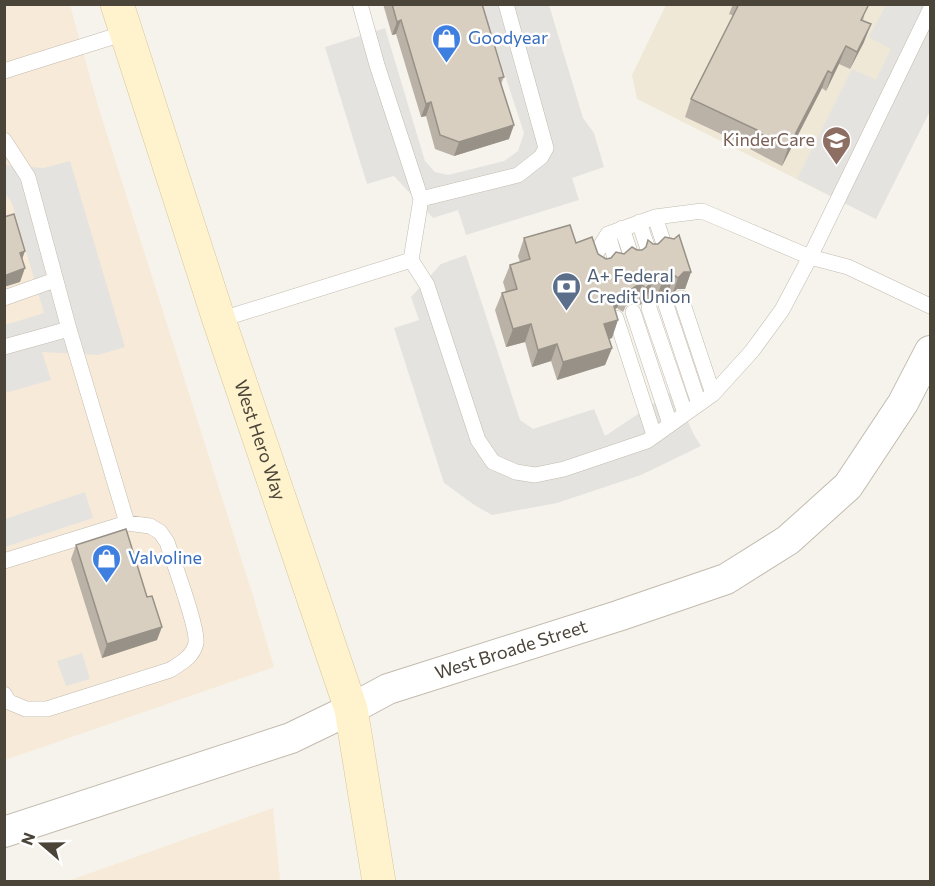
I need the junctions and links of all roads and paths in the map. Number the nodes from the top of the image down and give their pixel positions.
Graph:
1 (360, 4) edge
2 (506, 4) edge
3 (930, 10) edge
4 (121, 19) edge
5 (4, 71) edge
6 (4, 140) edge
7 (21, 165) junction
8 (4, 169) edge
9 (422, 199) junction
10 (655, 217) junction
11 (639, 222) junction
12 (615, 231) junction
13 (665, 247) edge
14 (649, 252) edge
15 (810, 257) junction
16 (632, 258) edge
17 (411, 260) junction
18 (616, 262) edge
19 (600, 267) edge
20 (55, 280) junction
21 (4, 298) edge
22 (681, 298) edge
23 (665, 303) edge
24 (930, 306) edge
25 (649, 308) edge
26 (633, 312) edge
27 (616, 318) edge
28 (219, 320) junction
29 (69, 328) junction
30 (4, 347) edge
31 (930, 351) edge
32 (713, 394) junction
33 (699, 404) junction
34 (685, 413) junction
35 (670, 424) junction
36 (654, 435) junction
37 (127, 523) junction
38 (4, 561) edge
39 (4, 694) edge
40 (351, 709) junction
41 (4, 832) edge
42 (379, 882) edge

1 - 9 lane
2 - 9 lane
3 - 15 lane
4 - 5 lane
4 - 28 main road, West Hero Way
6 - 7 lane
7 - 8 lane
7 - 20 lane
9 - 17 lane
10 - 11 lane
10 - 13 lane
10 - 15 lane
11 - 12 lane
11 - 14 lane
12 - 16 lane
12 - 18 lane
12 - 19 lane
15 - 24 lane
15 - 32 lane
17 - 28 lane
17 - 36 lane
20 - 21 lane
20 - 29 lane
22 - 32 lane
23 - 33 lane
25 - 34 lane
26 - 35 lane
27 - 36 lane
28 - 40 main road, West Hero Way
29 - 30 lane
29 - 37 lane
31 - 40 street, West Broade Street
32 - 33 lane
33 - 34 lane
34 - 35 lane
35 - 36 lane
37 - 38 lane
37 - 39 lane
40 - 41 street, West Broade Street
40 - 42 main road, West Hero Way

